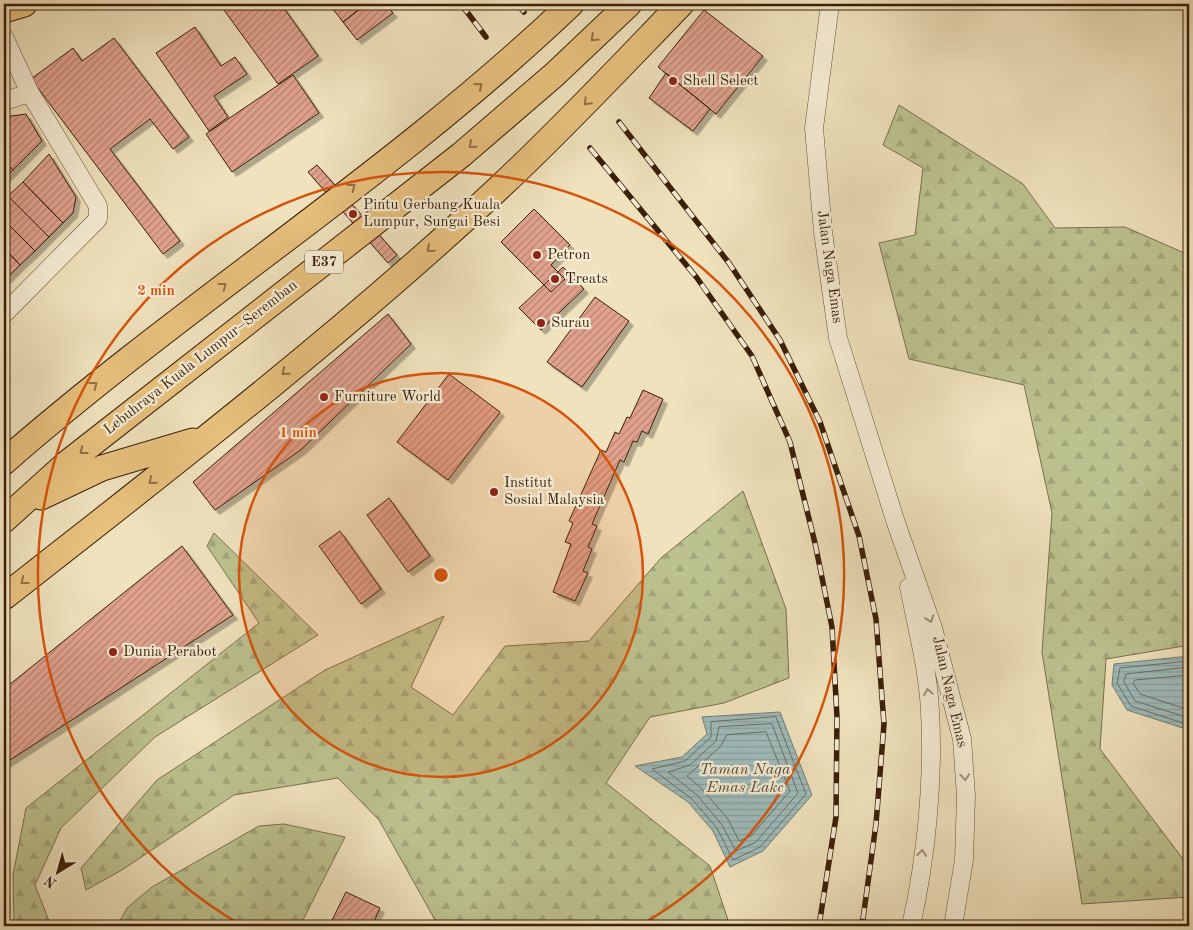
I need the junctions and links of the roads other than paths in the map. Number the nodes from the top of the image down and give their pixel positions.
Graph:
1 (24, 4) edge
2 (571, 4) edge
3 (629, 4) edge
4 (681, 4) edge
5 (830, 4) edge
6 (4, 10) edge
7 (4, 37) edge
8 (30, 93) junction
9 (4, 100) edge
10 (4, 314) edge
11 (203, 438) junction
12 (4, 462) edge
13 (8, 516) edge
14 (896, 523) junction
15 (4, 597) edge
16 (911, 926) edge
17 (953, 926) edge

1 - 6 highway
12 -> 2 highway, E37
3 -> 13 highway, Lebuhraya Kuala Lumpur–Seremban / E37
4 -> 11 highway
5 - 14 street, Jalan Naga Emas
7 - 8 street
8 - 9 street
8 - 10 street
11 - 13 highway
11 -> 15 highway
16 -> 14 street, Jalan Naga Emas
14 -> 17 street, Jalan Naga Emas

